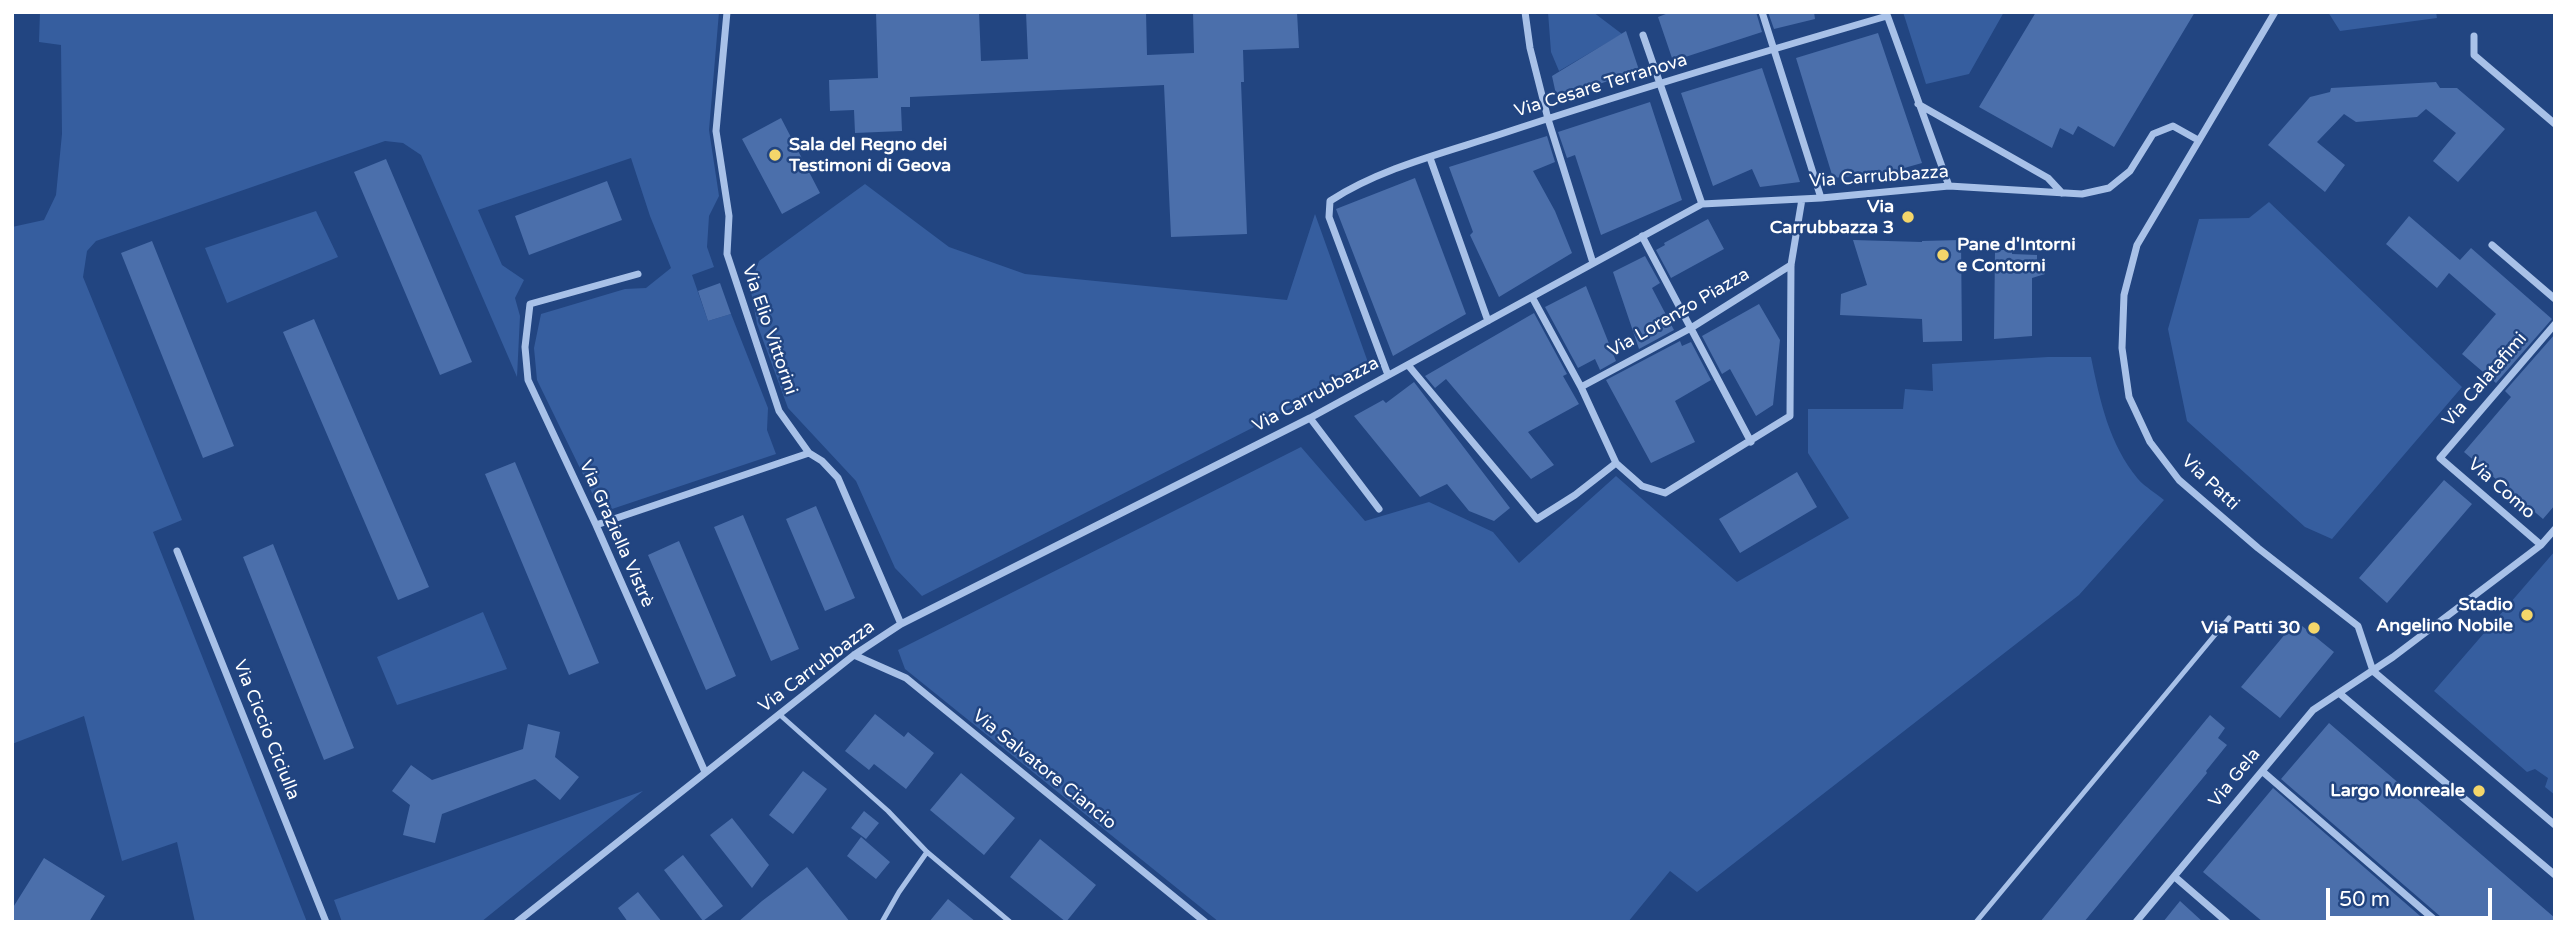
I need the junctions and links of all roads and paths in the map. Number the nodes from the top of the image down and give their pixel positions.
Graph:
1 (727, 12) edge
2 (1525, 12) edge
3 (1762, 12) edge
4 (2275, 12) edge
5 (1886, 14) edge
6 (1643, 35) dead end
7 (2474, 36) dead end
8 (1773, 49) junction
9 (1661, 84) junction
10 (1918, 104) junction
11 (1548, 119) junction
12 (2555, 124) edge
13 (2198, 140) junction
14 (1430, 158) junction
15 (1949, 186) junction
16 (2062, 193) junction
17 (1821, 198) junction
18 (1802, 199) junction
19 (1702, 204) junction
20 (1642, 236) junction
21 (2492, 245) dead end
22 (1594, 263) junction
23 (1791, 265) junction
24 (638, 274) dead end
25 (1532, 297) junction
26 (2555, 299) edge
27 (1488, 321) junction
28 (2555, 324) edge
29 (1692, 328) junction
30 (1408, 365) junction
31 (1388, 375) junction
32 (1581, 387) junction
33 (1310, 418) junction
34 (1751, 442) junction
35 (809, 453) junction
36 (2440, 457) joint
37 (1616, 463) junction
38 (1379, 509) dead end
39 (596, 525) junction
40 (2555, 529) edge
41 (2541, 545) junction
42 (177, 551) dead end
43 (2229, 618) dead end
44 (901, 624) junction
45 (854, 655) junction
46 (2373, 671) junction
47 (2339, 693) junction
48 (779, 714) junction
49 (2262, 771) junction
50 (705, 772) junction
51 (2555, 825) edge
52 (927, 852) junction
53 (2555, 875) edge
54 (2175, 877) junction
55 (326, 922) edge
56 (517, 922) edge
57 (882, 922) edge
58 (1010, 922) edge
59 (1205, 922) edge
60 (1976, 922) edge
61 (2136, 922) edge
62 (2227, 922) edge
63 (2437, 922) edge

1 - 35 street, Via Elio Vittorini
2 - 11 street
3 - 8 street
4 - 13 street, Via Patti
5 - 8 street, Via Cesare Terranova
5 - 10 street
6 - 9 street
7 - 12 street
8 - 9 street, Via Cesare Terranova
8 - 17 street
9 - 11 street, Via Cesare Terranova
9 - 19 street
10 - 15 street
10 - 16 street
11 - 14 street, Via Cesare Terranova
11 - 22 street
13 - 16 street, Via Carrubbazza
13 - 46 street, Via Patti
14 - 27 street
14 - 31 street, Via Cesare Terranova
15 - 16 street, Via Carrubbazza
15 - 17 street, Via Carrubbazza
17 - 18 street, Via Carrubbazza
18 - 19 street, Via Carrubbazza
18 - 23 street
19 - 20 street, Via Carrubbazza
20 - 22 street, Via Carrubbazza
20 - 29 street
21 - 26 street
22 - 25 street, Via Carrubbazza
23 - 29 street, Via Lorenzo Piazza
23 - 34 street
24 - 39 street, Via Graziella Vistrè
25 - 27 street, Via Carrubbazza
25 - 32 street
27 - 30 street, Via Carrubbazza
28 - 36 street, Via Calatafimi
29 - 32 street, Via Lorenzo Piazza
29 - 34 street
30 - 31 street, Via Carrubbazza
30 - 37 street
31 - 33 street, Via Carrubbazza
32 - 37 street
33 - 38 street
33 - 44 street, Via Carrubbazza
34 - 37 street
35 - 39 street
35 - 44 street, Via Elio Vittorini
36 - 41 street, Via Como
39 - 50 street, Via Graziella Vistrè
40 - 41 street, Via Gela
41 - 46 street, Via Gela
42 - 55 street, Via Ciccio Ciciulla
43 - 60 lane
44 - 45 street, Via Carrubbazza
45 - 48 street, Via Carrubbazza
45 - 59 street, Via Salvatore Ciancio
46 - 47 street, Via Gela
46 - 51 street
47 - 49 street, Via Gela
47 - 53 street
48 - 50 street, Via Carrubbazza
48 - 52 lane
49 - 54 street, Via Gela
49 - 63 street
50 - 56 street, Via Carrubbazza
52 - 57 lane
52 - 58 lane
54 - 61 street, Via Gela
54 - 62 street

